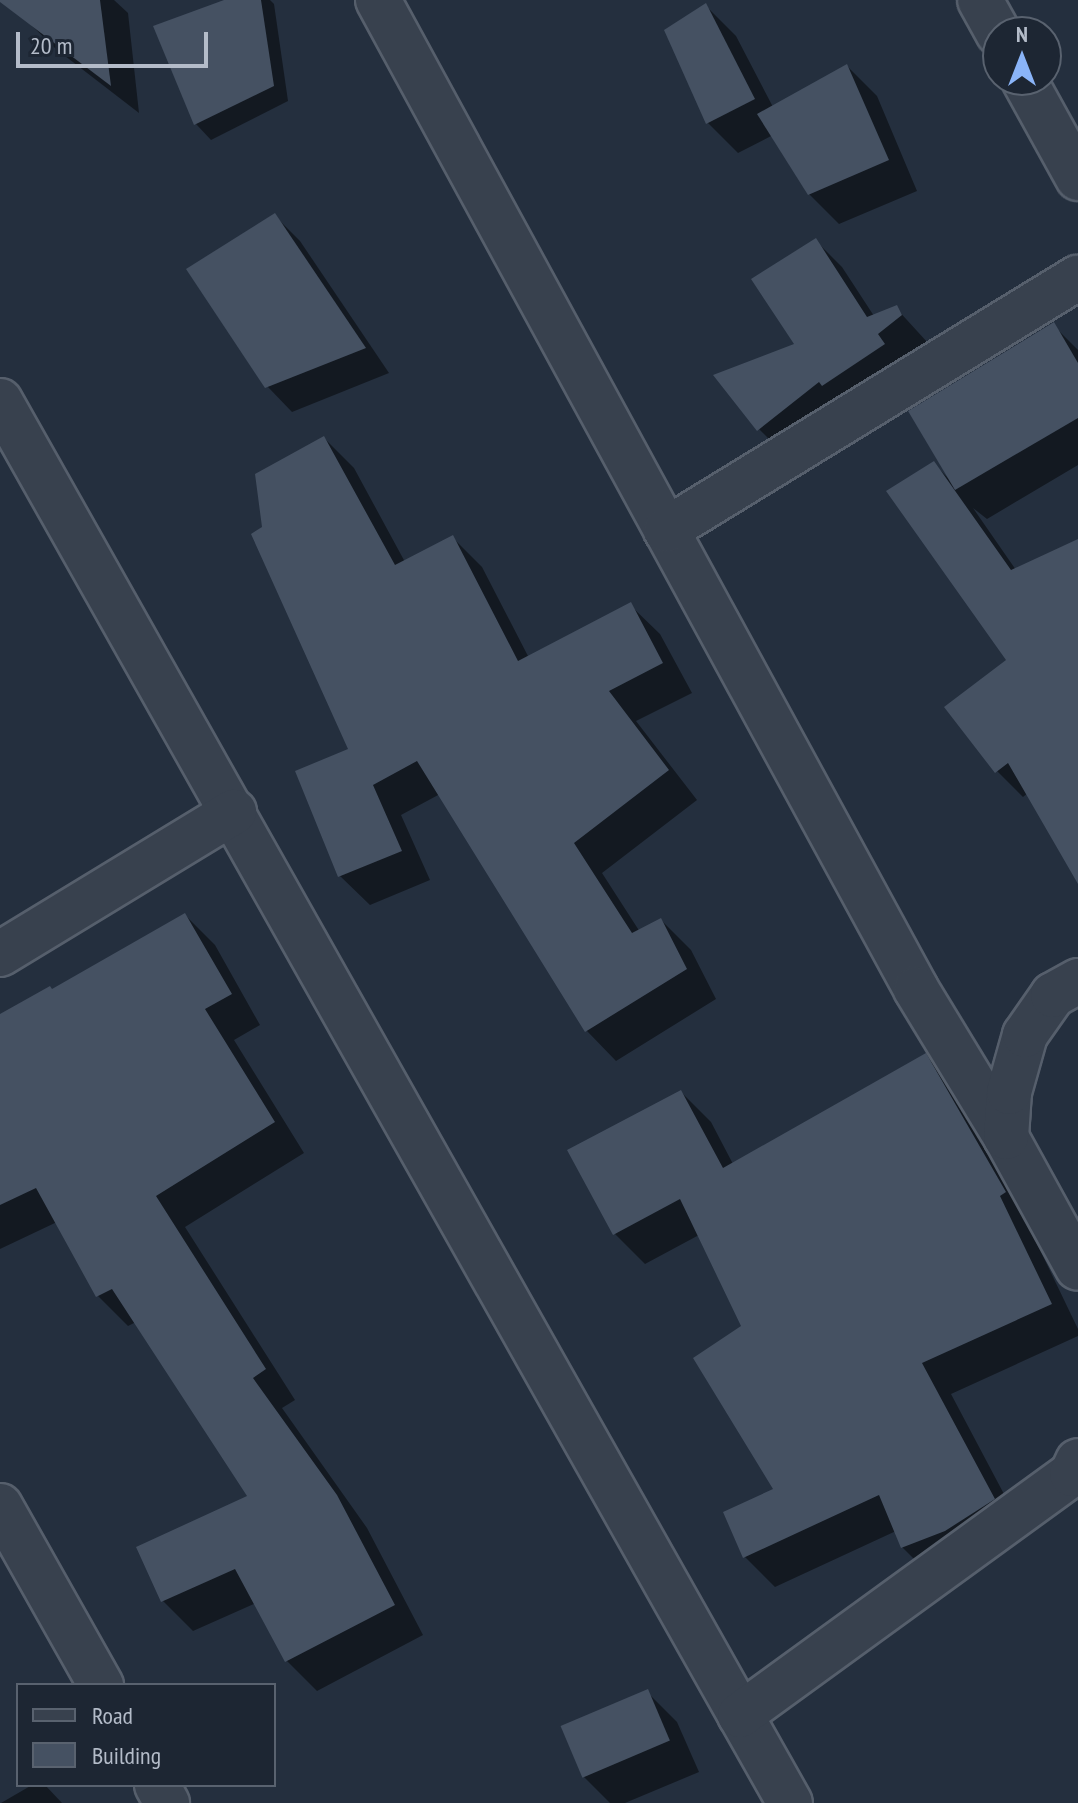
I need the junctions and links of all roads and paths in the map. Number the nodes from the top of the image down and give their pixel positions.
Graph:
1 (378, 0) edge
2 (1033, 96) edge
3 (1078, 178) edge
4 (1078, 278) edge
5 (0, 401) edge
6 (666, 530) junction
7 (234, 812) junction
8 (0, 954) edge
9 (1078, 981) edge
10 (1006, 1137) junction
11 (1078, 1268) edge
12 (1078, 1461) edge
13 (0, 1506) edge
14 (100, 1683) edge
15 (740, 1715) junction
16 (790, 1803) edge

1 - 6 street
2 - 3 street
4 - 6 street
5 - 7 street
6 - 10 street
7 - 8 street
7 - 15 street
9 - 10 street
10 - 11 street
12 - 15 street
13 - 14 street
15 - 16 street

